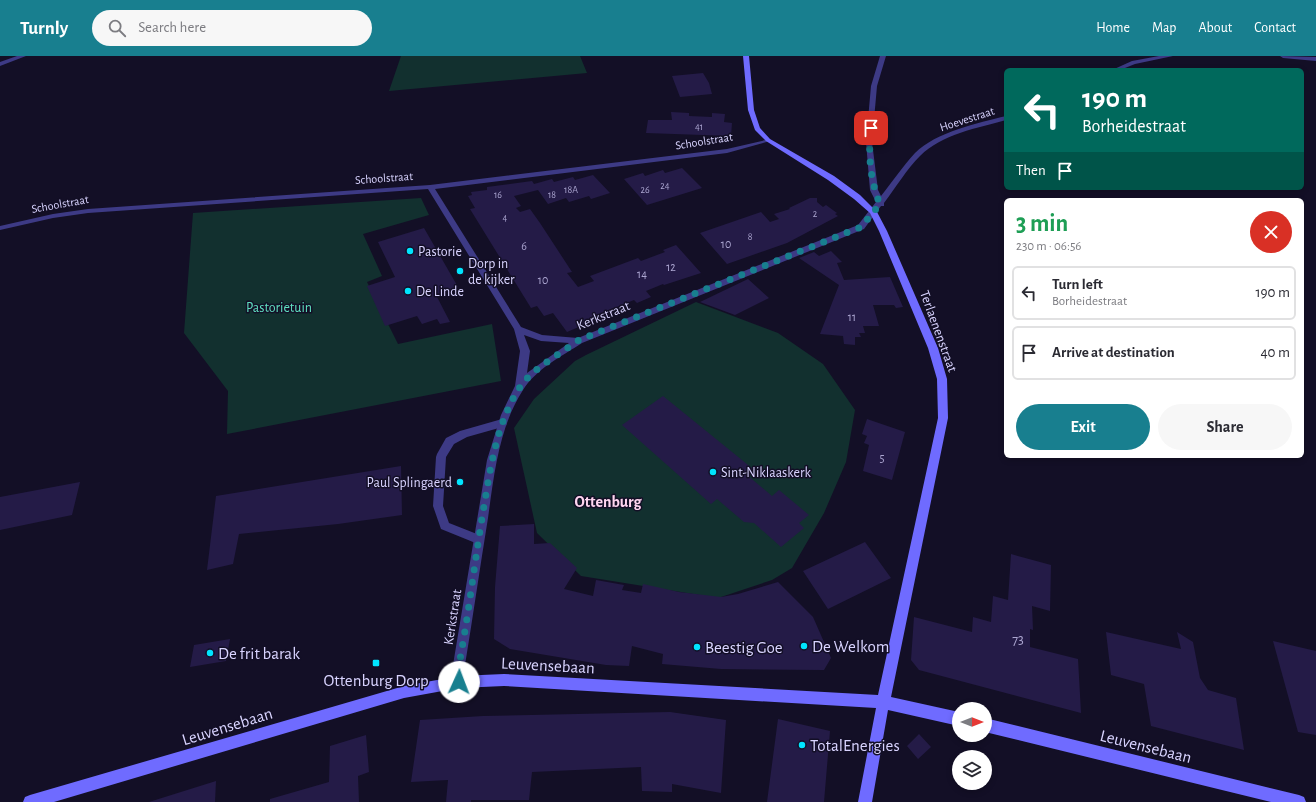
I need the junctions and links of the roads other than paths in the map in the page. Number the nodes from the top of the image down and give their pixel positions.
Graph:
1 (23, 56) edge
2 (746, 56) edge
3 (883, 56) edge
4 (1170, 56) edge
5 (1283, 56) edge
6 (1316, 59) edge
7 (0, 64) edge
8 (1120, 68) edge
9 (1004, 119) edge
10 (768, 140) junction
11 (430, 187) junction
12 (880, 204) junction
13 (873, 212) junction
14 (0, 228) edge
15 (518, 329) junction
16 (579, 340) junction
17 (520, 386) junction
18 (502, 423) junction
19 (478, 539) junction
20 (459, 682) junction
21 (883, 702) junction
22 (952, 717) edge
23 (992, 727) edge
24 (30, 802) edge
25 (865, 802) edge
26 (1298, 802) edge

1 - 7 street
2 - 10 street, Terlaenenstraat
3 - 12 street
4 - 8 street
5 - 6 street
9 - 12 street, Hoevestraat
10 - 11 street, Schoolstraat
10 - 13 street, Terlaenenstraat
11 - 14 street, Schoolstraat
11 - 15 street
12 - 13 street, Hoevestraat
13 - 16 street, Kerkstraat
13 - 21 street, Terlaenenstraat
15 - 16 street
15 - 17 street
16 - 17 street, Kerkstraat
17 - 18 street, Kerkstraat
18 - 19 street, Kerkstraat
18 - 19 street
19 - 20 street, Kerkstraat
20 - 21 street, Leuvensebaan
20 - 24 street, Leuvensebaan
21 - 22 street, Leuvensebaan
21 - 25 street, Terlaenenstraat
23 - 26 street, Leuvensebaan

